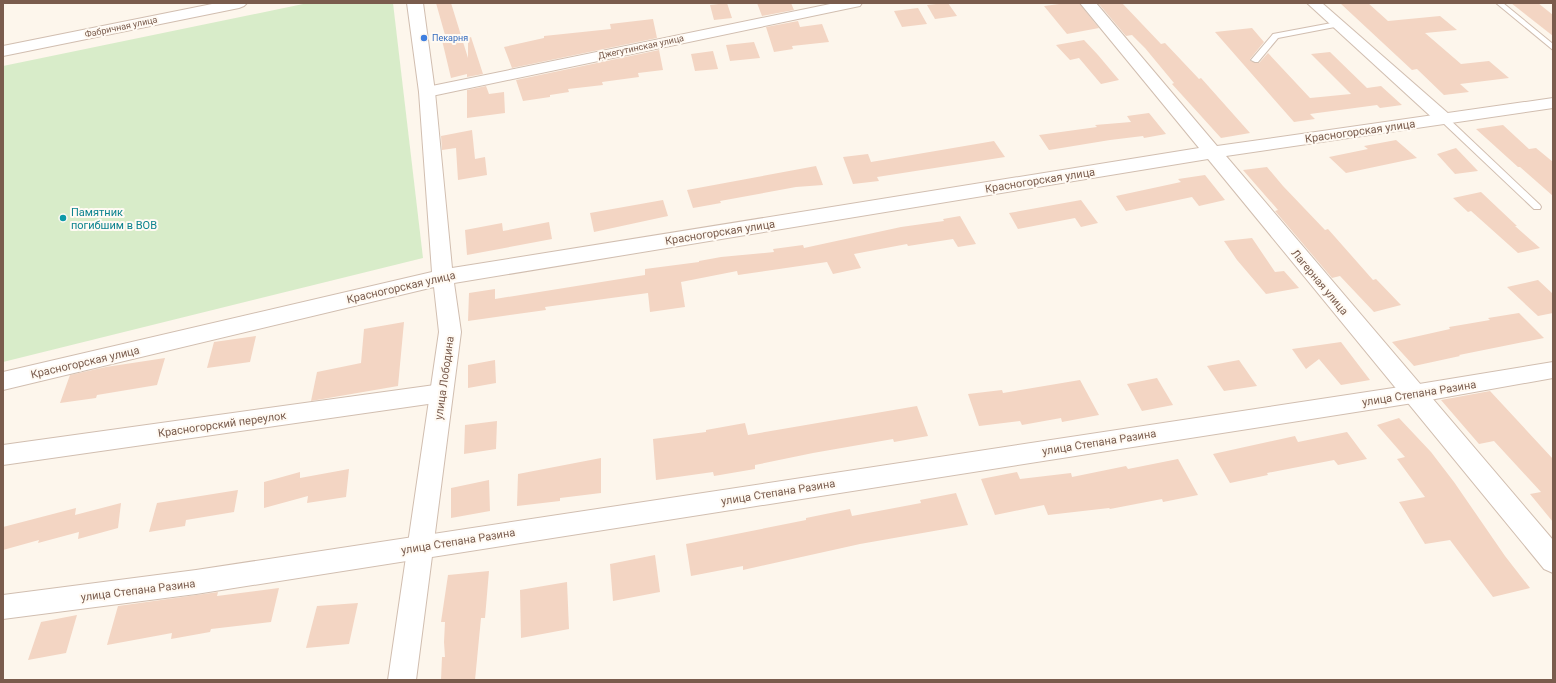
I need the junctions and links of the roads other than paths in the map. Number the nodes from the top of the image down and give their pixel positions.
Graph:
1 (239, 3) edge
2 (415, 3) edge
3 (855, 3) edge
4 (1088, 3) edge
5 (1314, 3) edge
6 (1498, 3) edge
7 (1338, 24) junction
8 (1553, 48) edge
9 (3, 51) edge
10 (1255, 60) dead end
11 (428, 92) junction
12 (1553, 103) edge
13 (1444, 119) junction
14 (1214, 152) junction
15 (1537, 207) dead end
16 (442, 277) junction
17 (1553, 370) edge
18 (3, 382) edge
19 (442, 393) junction
20 (1413, 394) junction
21 (3, 455) edge
22 (421, 547) junction
23 (1553, 560) edge
24 (3, 607) edge
25 (402, 680) edge

1 - 9 street, Фабричная улица
2 - 11 street, улица Лободина
3 - 11 street, Джегутинская улица
4 - 14 street, Лагерная улица
5 - 7 street
6 - 8 lane
7 - 10 lane
7 - 13 street
11 - 16 street, улица Лободина
12 - 13 street, Красногорская улица
13 - 14 street, Красногорская улица
13 - 15 lane
14 - 16 street, Красногорская улица
14 - 20 street, Лагерная улица
16 - 18 street, Красногорская улица
16 - 19 street, улица Лободина
17 - 20 street, улица Степана Разина
19 - 21 street, Красногорский переулок
19 - 22 street, улица Лободина
20 - 22 street, улица Степана Разина
20 - 23 street, Лагерная улица
22 - 24 street, улица Степана Разина
22 - 25 street, улица Лободина

